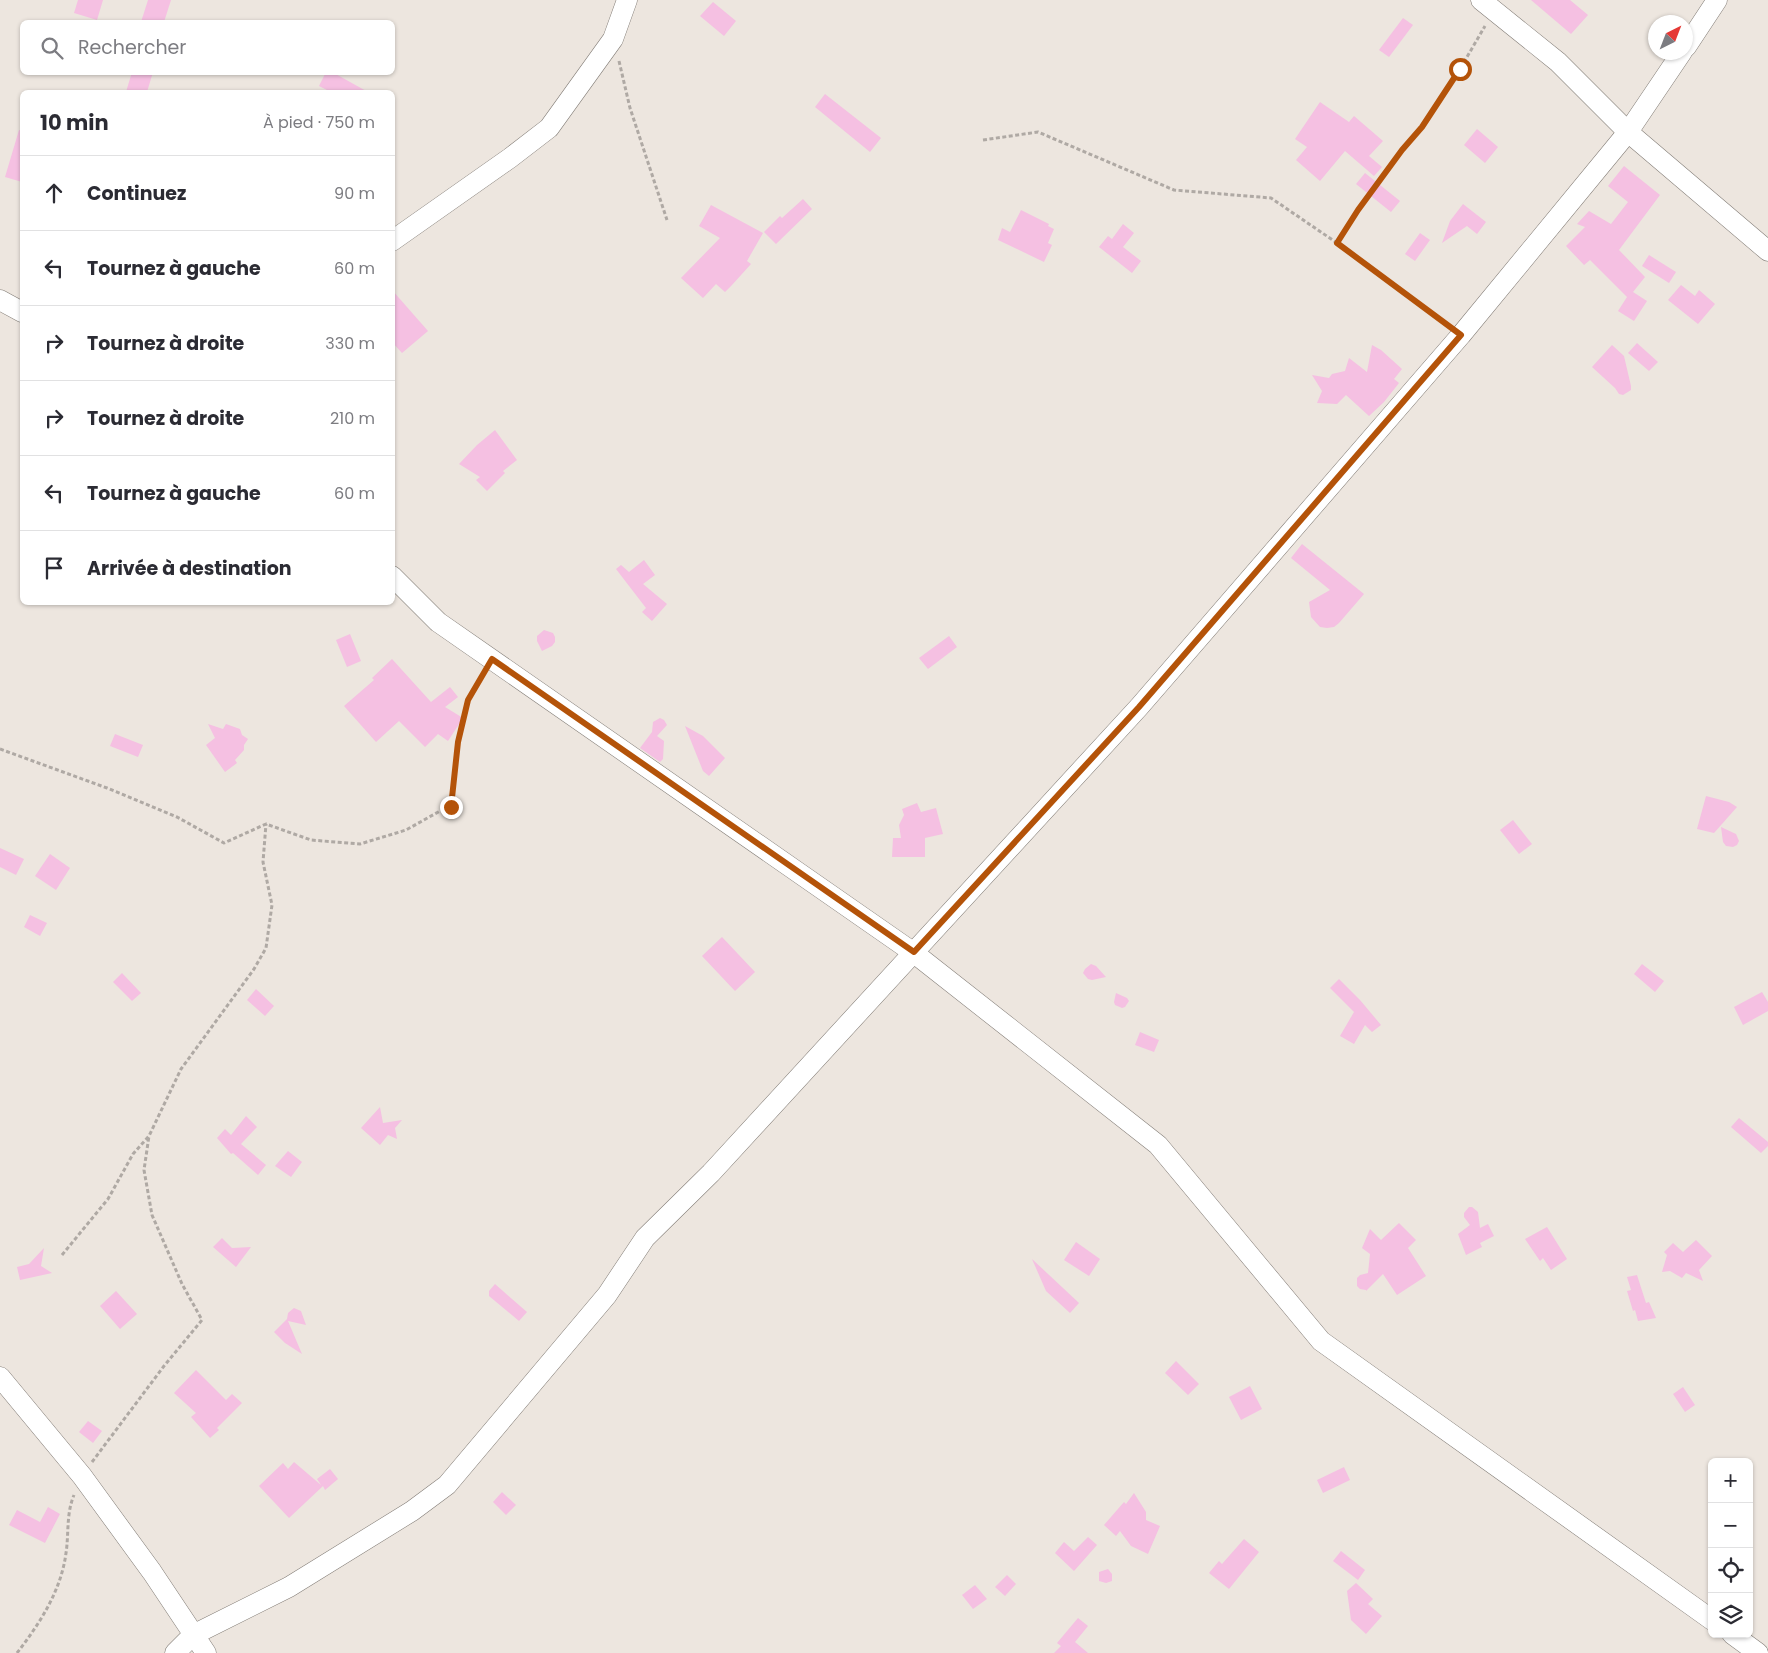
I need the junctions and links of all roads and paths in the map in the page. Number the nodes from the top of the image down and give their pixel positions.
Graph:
1 (627, 0) edge
2 (1717, 0) edge
3 (1488, 5) edge
4 (1693, 36) edge
5 (613, 39) junction
6 (1677, 60) edge
7 (1628, 132) junction
8 (983, 140) dead end
9 (667, 220) dead end
10 (395, 239) edge
11 (1337, 243) junction
12 (1768, 251) edge
13 (0, 300) edge
14 (20, 311) edge
15 (1461, 335) junction
16 (395, 579) edge
17 (492, 659) junction
18 (0, 749) edge
19 (266, 824) junction
20 (914, 952) junction
21 (149, 1136) junction
22 (62, 1255) dead end
23 (0, 1377) edge
24 (82, 1476) junction
25 (1708, 1617) edge
26 (193, 1636) junction
27 (1737, 1638) edge
28 (17, 1653) edge
29 (174, 1653) edge
30 (206, 1653) edge
31 (1758, 1653) edge

1 - 5 street
2 - 4 street
3 - 7 street
3 - 11 path
5 - 9 path
5 - 10 street
6 - 7 street
7 - 12 street
7 - 15 street
8 - 11 path
11 - 15 path
13 - 14 street
15 - 20 street
16 - 17 street
17 - 19 path
17 - 20 street
18 - 19 path
19 - 21 path
20 - 25 street
20 - 26 street
21 - 22 path
21 - 24 path
23 - 24 street
24 - 26 street
24 - 28 path
26 - 29 street
26 - 30 street
27 - 31 street

